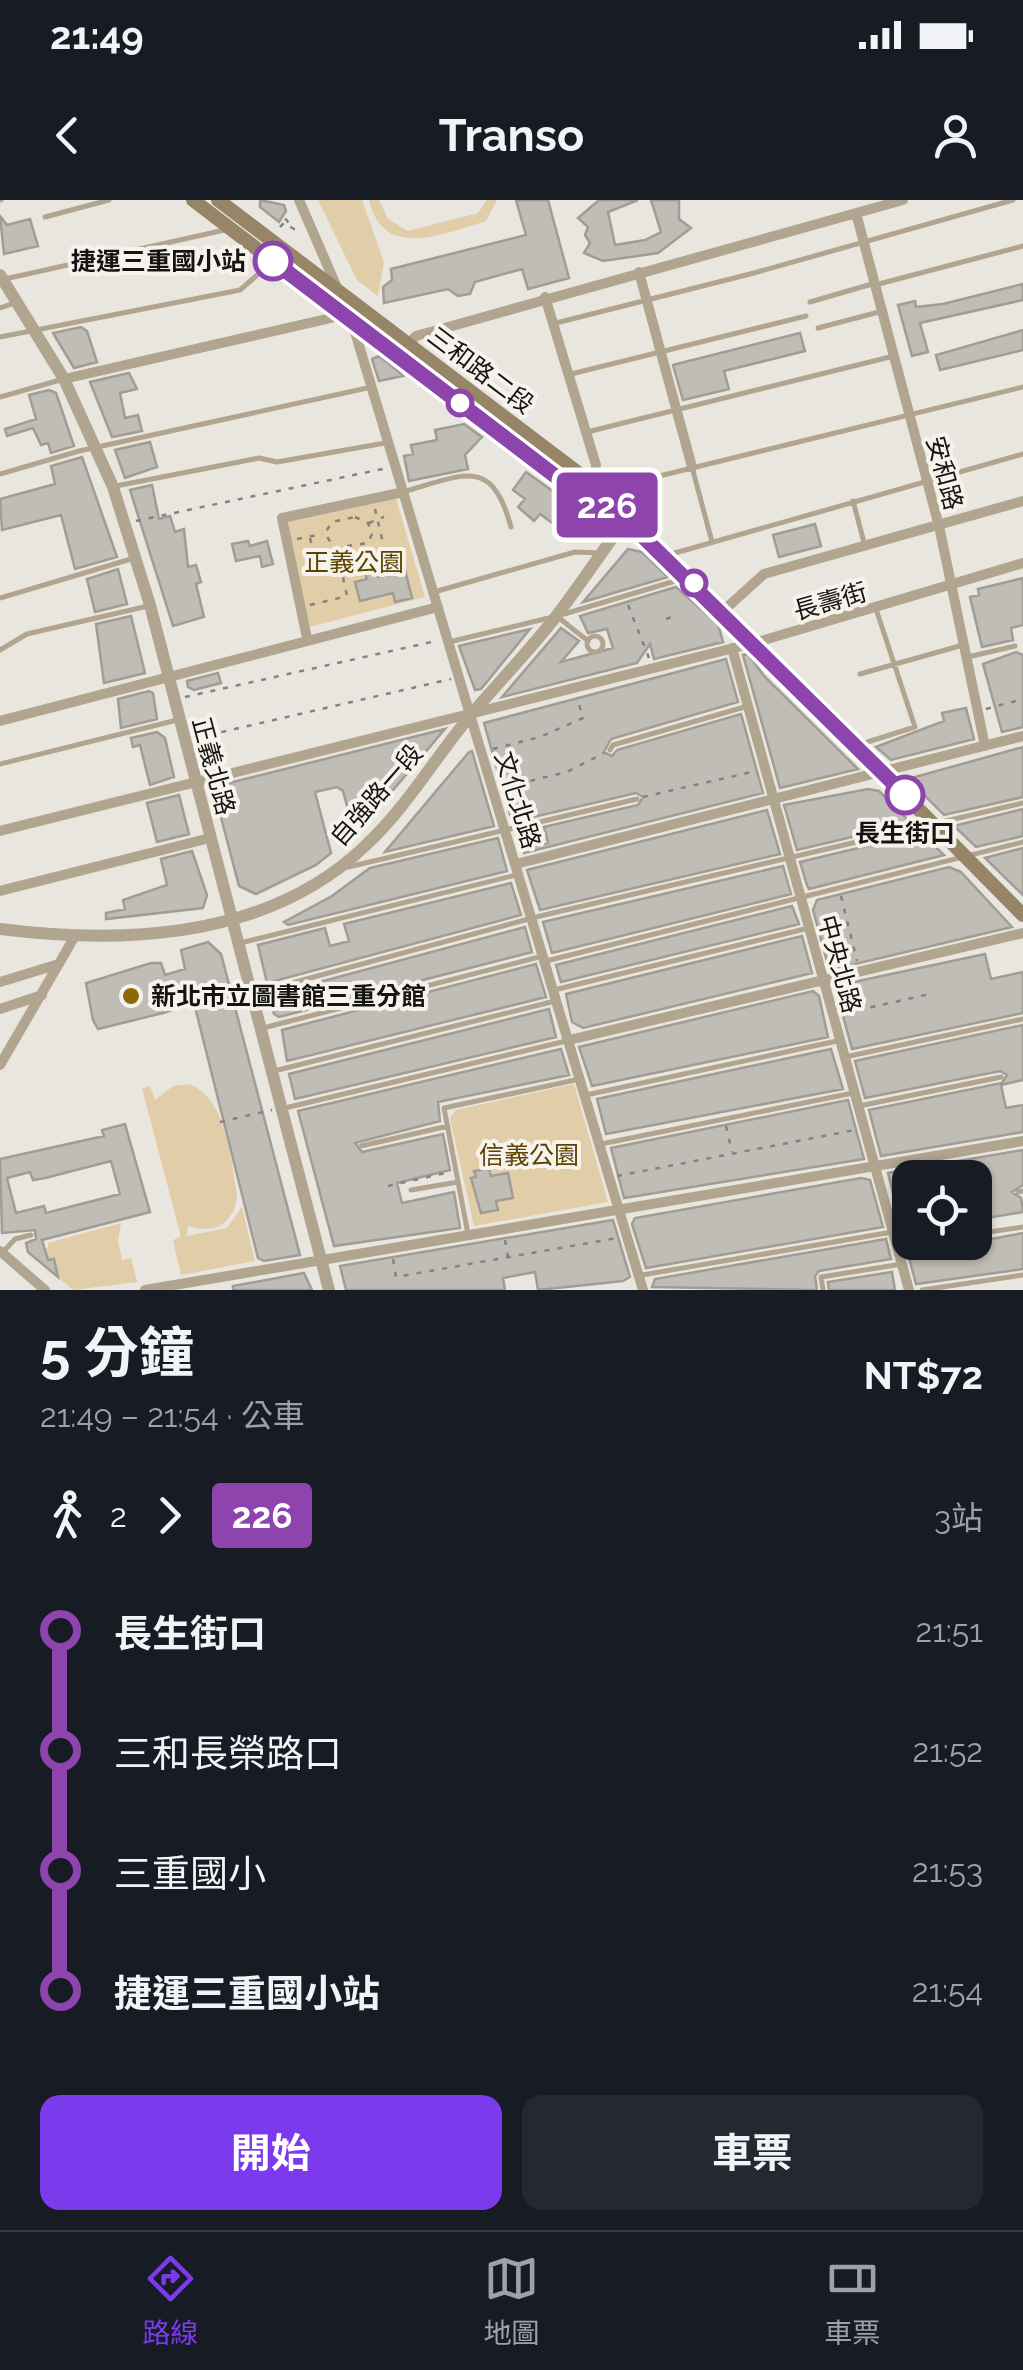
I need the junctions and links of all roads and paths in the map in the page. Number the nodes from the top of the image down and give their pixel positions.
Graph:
1 (110, 200) edge
2 (193, 200) edge
3 (218, 200) edge
4 (299, 200) edge
5 (903, 200) edge
6 (1013, 200) edge
7 (94, 202) edge
8 (856, 213) junction
9 (282, 216) dead end
10 (45, 218) dead end
11 (280, 227) dead end
12 (230, 228) junction
13 (864, 243) junction
14 (1023, 246) edge
15 (273, 261) junction
16 (638, 272) junction
17 (1, 277) edge
18 (875, 284) junction
19 (337, 291) junction
20 (545, 297) junction
21 (646, 300) junction
22 (18, 302) junction
23 (810, 302) dead end
24 (0, 308) edge
25 (882, 311) junction
26 (806, 316) dead end
27 (348, 318) junction
28 (553, 323) junction
29 (35, 327) junction
30 (818, 328) dead end
31 (0, 337) edge
32 (409, 344) junction
33 (660, 352) junction
34 (398, 356) junction
35 (894, 356) junction
36 (568, 375) junction
37 (64, 379) junction
38 (372, 387) junction
39 (1023, 387) edge
40 (0, 396) edge
41 (676, 408) junction
42 (909, 414) junction
43 (587, 432) junction
44 (388, 442) junction
45 (96, 449) junction
46 (1023, 454) edge
47 (396, 466) junction
48 (692, 468) junction
49 (0, 474) edge
50 (926, 480) junction
51 (113, 487) junction
52 (404, 492) junction
53 (592, 492) junction
54 (373, 499) junction
55 (1023, 501) edge
56 (853, 502) junction
57 (384, 517) dead end
58 (626, 520) junction
59 (378, 521) junction
60 (368, 523) junction
61 (125, 524) junction
62 (938, 526) junction
63 (511, 527) dead end
64 (325, 533) junction
65 (310, 536) junction
66 (287, 542) junction
67 (712, 542) junction
68 (865, 546) junction
69 (344, 549) junction
70 (422, 553) junction
71 (600, 553) junction
72 (665, 555) junction
73 (136, 558) junction
74 (388, 561) junction
75 (1023, 563) edge
76 (316, 564) dead end
77 (341, 572) junction
78 (392, 573) dead end
79 (688, 577) junction
80 (950, 584) junction
81 (434, 592) junction
82 (625, 594) junction
83 (0, 598) edge
84 (150, 605) junction
85 (301, 607) junction
86 (438, 607) junction
87 (876, 610) junction
88 (722, 612) junction
89 (556, 616) junction
90 (674, 616) dead end
91 (666, 618) dead end
92 (307, 638) junction
93 (448, 640) junction
94 (588, 641) dead end
95 (754, 643) junction
96 (966, 644) junction
97 (1015, 646) dead end
98 (732, 648) junction
99 (0, 650) edge
100 (968, 658) junction
101 (892, 665) junction
102 (652, 669) junction
103 (860, 674) dead end
104 (168, 675) junction
105 (460, 677) junction
106 (574, 688) junction
107 (174, 699) junction
108 (1023, 699) edge
109 (748, 706) junction
110 (980, 710) junction
111 (471, 714) junction
112 (179, 720) junction
113 (0, 721) edge
114 (1023, 736) edge
115 (184, 740) junction
116 (855, 746) junction
117 (986, 746) junction
118 (610, 750) joint
119 (482, 752) junction
120 (0, 764) edge
121 (765, 768) junction
122 (882, 773) junction
123 (194, 781) junction
124 (494, 789) junction
125 (637, 799) joint
126 (774, 802) junction
127 (1023, 804) edge
128 (934, 824) junction
129 (506, 829) junction
130 (0, 830) edge
131 (210, 838) junction
132 (1023, 842) edge
133 (966, 857) junction
134 (790, 858) junction
135 (340, 869) junction
136 (518, 869) junction
137 (839, 890) junction
138 (0, 892) edge
139 (801, 899) junction
140 (1023, 915) edge
141 (231, 920) junction
142 (533, 920) junction
143 (809, 928) junction
144 (0, 929) edge
145 (1023, 933) edge
146 (74, 936) junction
147 (238, 944) junction
148 (545, 958) junction
149 (59, 964) junction
150 (859, 970) junction
151 (823, 978) junction
152 (0, 982) edge
153 (250, 993) junction
154 (930, 994) dead end
155 (42, 995) junction
156 (556, 995) junction
157 (0, 1008) edge
158 (834, 1016) junction
159 (1023, 1019) edge
160 (260, 1029) junction
161 (569, 1040) junction
162 (840, 1040) junction
163 (845, 1057) junction
164 (2, 1064) edge
165 (271, 1072) junction
166 (1001, 1076) dead end
167 (581, 1079) junction
168 (855, 1092) junction
169 (586, 1095) junction
170 (859, 1106) junction
171 (281, 1109) junction
172 (725, 1119) junction
173 (220, 1122) dead end
174 (448, 1126) junction
175 (865, 1128) junction
176 (1023, 1141) edge
177 (601, 1144) junction
178 (361, 1146) dead end
179 (732, 1154) junction
180 (875, 1166) junction
181 (456, 1170) junction
182 (611, 1177) junction
183 (458, 1182) junction
184 (388, 1186) dead end
185 (412, 1190) dead end
186 (620, 1209) junction
187 (1023, 1227) edge
188 (504, 1228) junction
189 (892, 1228) edge
190 (892, 1232) edge
191 (992, 1232) edge
192 (468, 1234) junction
193 (31, 1235) dead end
194 (628, 1236) junction
195 (390, 1248) junction
196 (1, 1252) edge
197 (508, 1257) junction
198 (321, 1260) junction
199 (901, 1260) edge
200 (902, 1264) junction
201 (638, 1275) junction
202 (1023, 1275) edge
203 (638, 1289) edge
204 (46, 1290) edge
205 (145, 1290) edge
206 (329, 1290) edge
207 (823, 1290) edge
208 (909, 1290) edge
209 (922, 1290) edge

1 - 7 lane
2 - 12 main road, 三和路二段
3 - 19 main road, 三和路二段
4 - 19 street, 文化北路
5 - 8 street
6 - 13 lane
7 - 10 lane
8 - 13 street, 安和路
8 - 16 street
9 - 11 path
12 - 15 main road, 三和路二段
12 - 17 lane
13 - 18 street, 安和路
13 - 21 lane
14 - 18 lane
15 - 27 main road, 三和路二段
15 - 29 lane
16 - 20 street
16 - 21 street
17 - 22 street, 正義北路
18 - 23 lane
18 - 25 street, 安和路
19 - 27 street, 文化北路
19 - 32 main road, 三和路二段
20 - 28 street
20 - 32 street
21 - 28 lane
21 - 33 street
22 - 24 lane
22 - 29 street, 正義北路
25 - 30 lane
25 - 35 street, 安和路
26 - 33 lane
27 - 34 main road, 三和路二段
27 - 37 street
27 - 38 street, 文化北路
28 - 36 street
29 - 31 lane
29 - 37 street, 正義北路
32 - 34 street
32 - 53 main road, 三和路二段
33 - 36 lane
33 - 41 street
34 - 53 main road, 三和路二段
35 - 41 lane
35 - 42 street, 安和路
36 - 43 street
37 - 40 lane
37 - 45 street, 正義北路
38 - 44 street, 文化北路
38 - 45 lane
39 - 42 lane
41 - 43 lane
41 - 48 street
42 - 48 lane
42 - 50 street, 安和路
43 - 53 street
44 - 47 street, 文化北路
44 - 51 lane
45 - 49 lane
45 - 51 street, 正義北路
46 - 50 lane
47 - 52 street, 文化北路
47 - 61 path
48 - 53 lane
48 - 67 lane
50 - 56 lane
50 - 62 street, 安和路
51 - 61 street, 正義北路
52 - 54 street
52 - 63 lane
52 - 70 street, 文化北路
53 - 58 main road, 三和路二段
54 - 59 path
54 - 66 street
55 - 62 street
56 - 67 lane
56 - 68 lane
57 - 59 path
58 - 71 street, 自強路一段
58 - 72 main road, 三和路二段
59 - 60 path
59 - 74 path
60 - 64 path
60 - 69 path
61 - 73 street, 正義北路
62 - 68 street
62 - 80 street, 安和路
64 - 65 path
64 - 69 path
65 - 66 path
65 - 76 path
66 - 85 street
67 - 72 lane
68 - 88 street
69 - 77 path
70 - 74 path
70 - 81 street, 文化北路
71 - 81 lane
71 - 89 street, 自強路一段
72 - 79 main road, 三和路二段
73 - 83 lane
73 - 84 street, 正義北路
74 - 77 path
74 - 78 path
75 - 80 street, 長壽街
77 - 85 path
79 - 82 lane
79 - 88 main road, 三和路二段
80 - 87 street, 長壽街
80 - 96 street, 安和路
81 - 86 street, 文化北路
82 - 89 lane
82 - 102 path
84 - 99 lane
84 - 104 street, 正義北路
85 - 92 street
86 - 92 street
86 - 93 street, 文化北路
87 - 95 street, 長壽街
87 - 101 lane
88 - 95 main road, 三和路二段
89 - 93 lane
89 - 94 lane
89 - 111 street, 自強路一段
90 - 91 path
92 - 104 street
93 - 105 street, 文化北路
93 - 107 path
95 - 98 street, 長壽街
95 - 116 main road, 三和路二段
96 - 100 street, 安和路
96 - 101 lane
97 - 100 lane
98 - 102 street, 長壽街
98 - 109 street, 中央北路
100 - 110 street, 安和路
101 - 103 lane
101 - 116 lane
102 - 106 street, 長壽街
104 - 107 street, 正義北路
104 - 113 street
105 - 111 street, 文化北路
105 - 115 path
106 - 111 street, 長壽街
106 - 119 path
107 - 112 street, 正義北路
108 - 110 path
109 - 118 lane
109 - 121 street, 中央北路
110 - 117 street, 安和路
111 - 119 street, 文化北路
111 - 123 street, 長壽街
111 - 135 street, 自強路一段
112 - 115 street, 正義北路
112 - 120 lane
114 - 117 street
115 - 123 street, 正義北路
116 - 122 main road, 三和路二段
117 - 122 street
118 - 124 path
119 - 124 street, 文化北路
121 - 125 path
121 - 126 street, 中央北路
122 - 126 street
122 - 128 main road, 三和路二段
123 - 130 street, 長壽街
123 - 131 street, 正義北路
124 - 129 street, 文化北路
125 - 129 lane
126 - 134 street, 中央北路
126 - 136 street
127 - 128 lane
128 - 133 main road, 三和路二段
128 - 134 lane
129 - 135 lane
129 - 136 street, 文化北路
131 - 138 street
131 - 141 street, 正義北路
132 - 133 lane
133 - 137 lane
133 - 140 main road, 三和路二段
134 - 139 street, 中央北路
134 - 142 lane
135 - 141 street, 自強路一段
136 - 142 street, 文化北路
136 - 147 lane
137 - 139 lane
137 - 150 path
139 - 143 street, 中央北路
139 - 148 lane
141 - 146 street, 自強路一段
141 - 147 street, 正義北路
142 - 148 street, 文化北路
142 - 153 lane
143 - 151 street, 中央北路
143 - 156 lane
144 - 146 street, 自強路一段
145 - 150 street
146 - 149 street
147 - 153 street, 正義北路
148 - 156 street, 文化北路
148 - 160 lane
149 - 152 street
149 - 155 street
150 - 151 street
151 - 158 street, 中央北路
151 - 161 street
153 - 160 street, 正義北路
154 - 158 path
155 - 157 street
155 - 164 street
156 - 161 street, 文化北路
156 - 165 lane
158 - 162 street, 中央北路
159 - 163 lane
160 - 165 street, 正義北路
161 - 167 street, 文化北路
161 - 171 lane
162 - 163 street, 中央北路
162 - 169 lane
163 - 168 street, 中央北路
165 - 171 street, 正義北路
166 - 170 lane
167 - 169 street, 文化北路
167 - 174 lane
168 - 170 street, 中央北路
168 - 172 lane
169 - 177 street, 文化北路
170 - 175 street, 中央北路
171 - 173 path
171 - 198 street, 正義北路
172 - 177 lane
172 - 179 path
174 - 178 lane
174 - 181 lane
175 - 179 path
175 - 180 street, 中央北路
176 - 180 street
177 - 182 street, 文化北路
179 - 182 path
180 - 186 street
180 - 189 street, 中央北路
181 - 183 lane
181 - 184 path
182 - 186 street, 文化北路
183 - 185 lane
183 - 192 lane
186 - 188 street
186 - 194 street, 文化北路
187 - 191 lane
188 - 192 street
188 - 197 path
190 - 201 lane
192 - 195 street
193 - 196 lane
194 - 197 path
194 - 201 street, 文化北路
195 - 197 path
195 - 198 street
196 - 204 street
198 - 205 street
198 - 206 street, 正義北路
199 - 200 street, 中央北路
200 - 207 lane
200 - 208 street, 中央北路
201 - 203 street, 文化北路
202 - 209 lane

